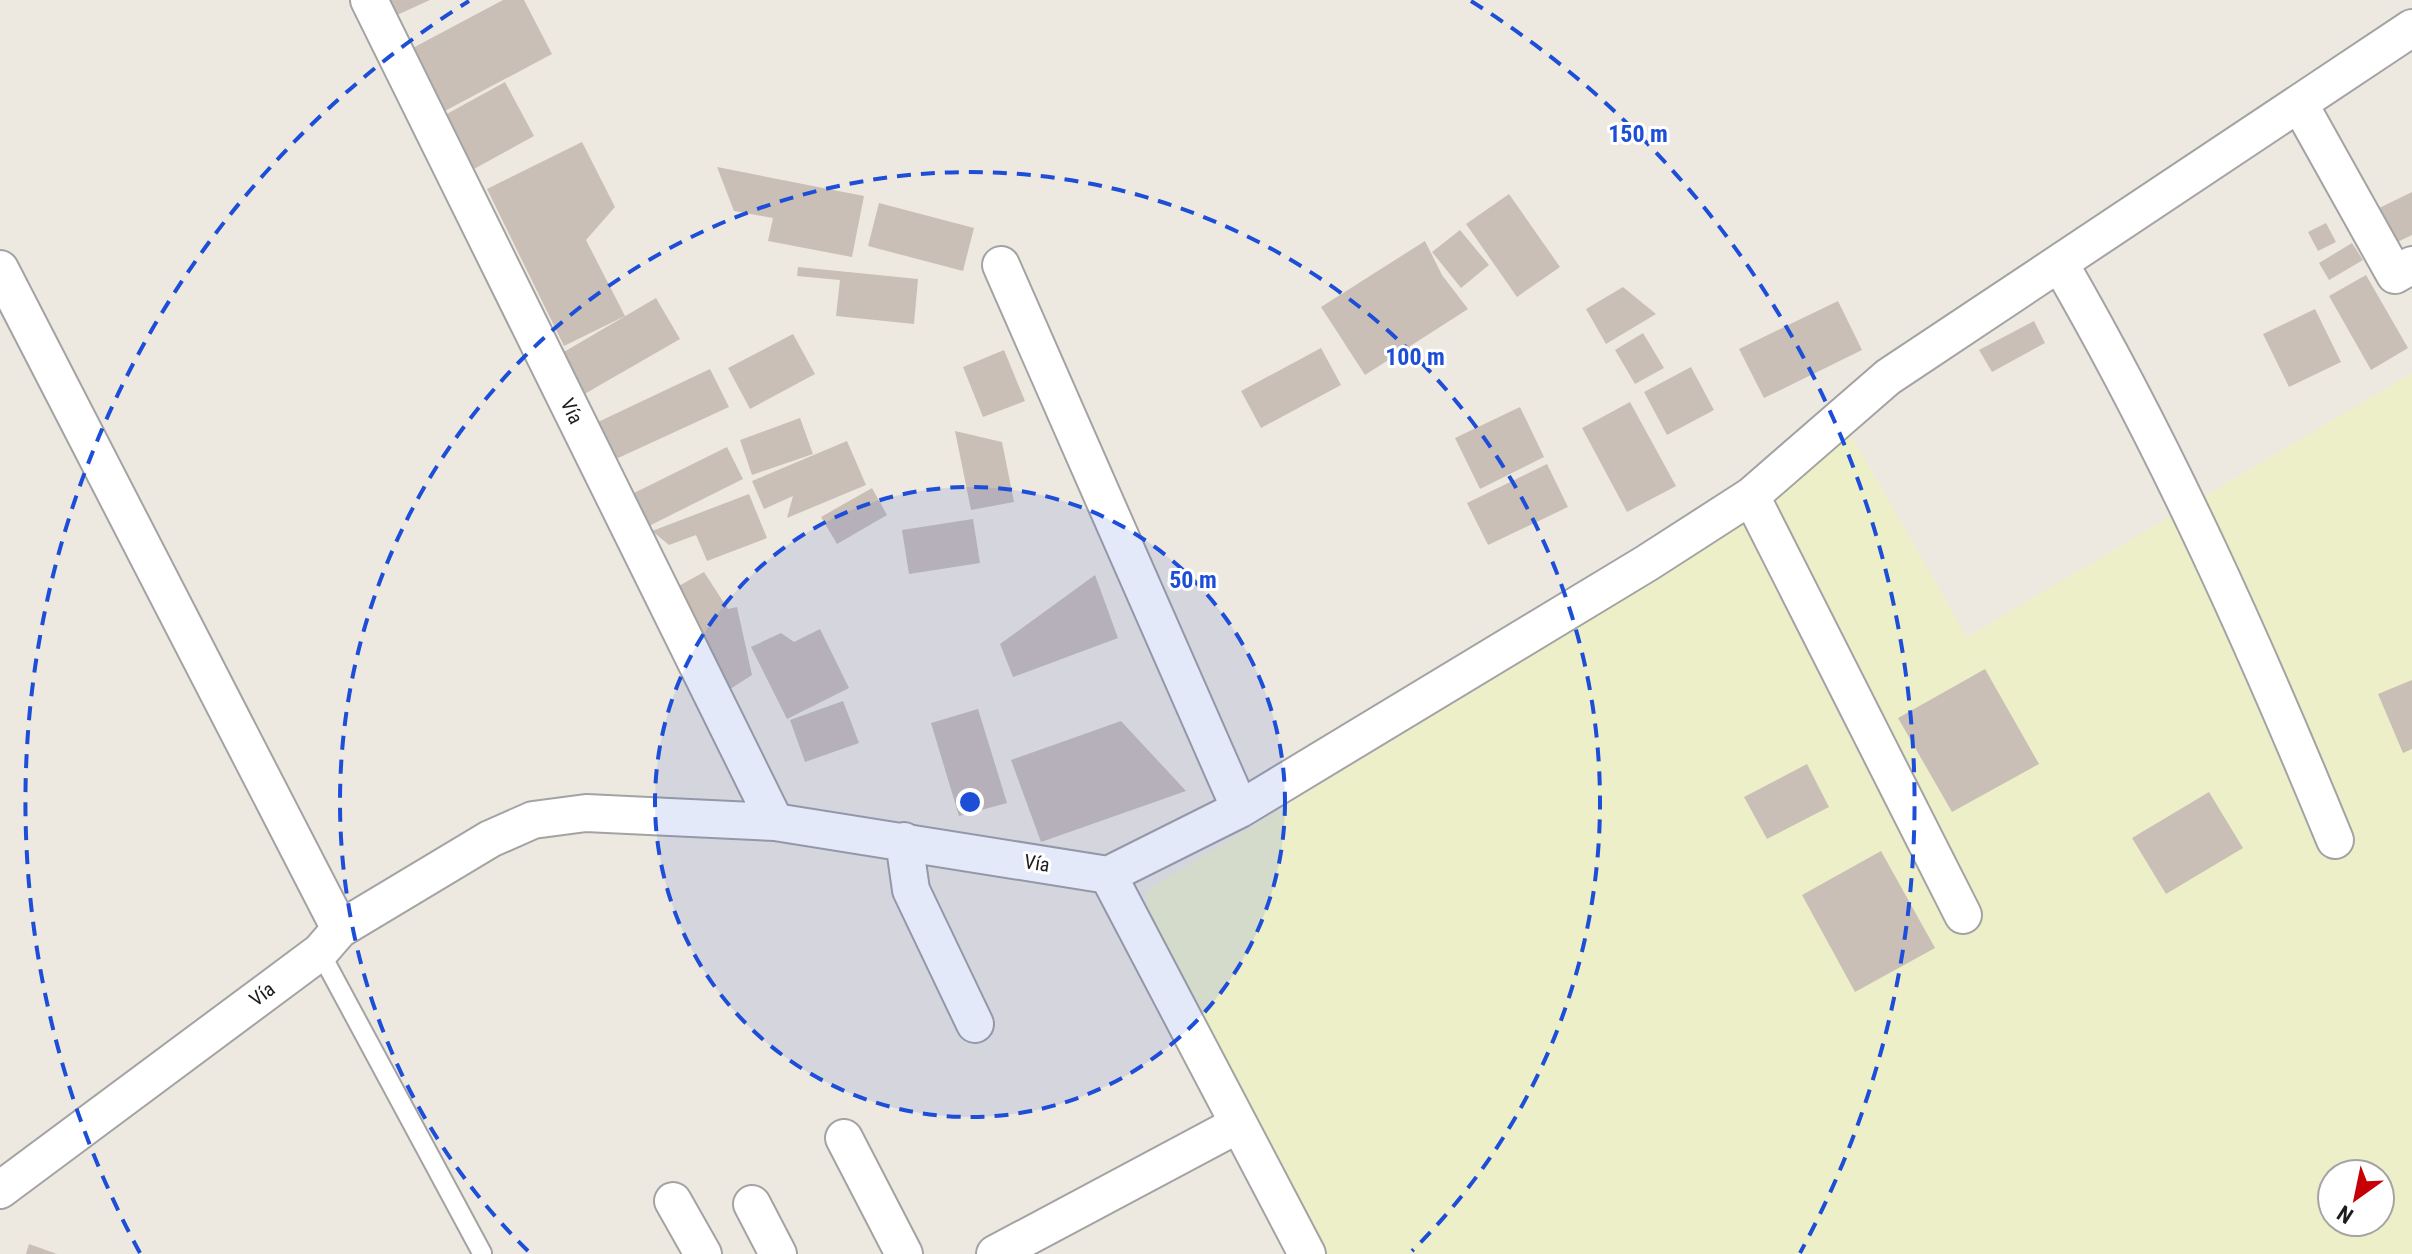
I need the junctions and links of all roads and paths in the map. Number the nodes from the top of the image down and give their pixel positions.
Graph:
1 (369, 0) edge
2 (2412, 28) edge
3 (2300, 105) junction
4 (2060, 264) junction
5 (1001, 265) dead end
6 (2412, 265) edge
7 (0, 269) edge
8 (1751, 496) junction
9 (1240, 809) junction
10 (775, 822) junction
11 (2335, 840) dead end
12 (904, 841) junction
13 (1108, 875) junction
14 (1963, 915) dead end
15 (330, 940) junction
16 (975, 1024) dead end
17 (1237, 1125) junction
18 (844, 1138) dead end
19 (0, 1190) edge
20 (673, 1201) dead end
21 (752, 1204) dead end
22 (482, 1253) edge
23 (703, 1254) edge
24 (778, 1254) edge
25 (904, 1254) edge
26 (995, 1254) edge
27 (1307, 1254) edge

1 - 10 street, Vía
2 - 3 street
3 - 4 street
3 - 6 street
4 - 8 street
4 - 11 street
5 - 9 street
7 - 15 street
8 - 9 street
8 - 14 street
9 - 13 street
10 - 12 street, Vía
10 - 15 street, Vía
12 - 13 street, Vía
12 - 16 street
13 - 17 street
15 - 19 street, Vía
15 - 22 lane
17 - 26 street
17 - 27 street
18 - 25 street
20 - 23 street
21 - 24 street

